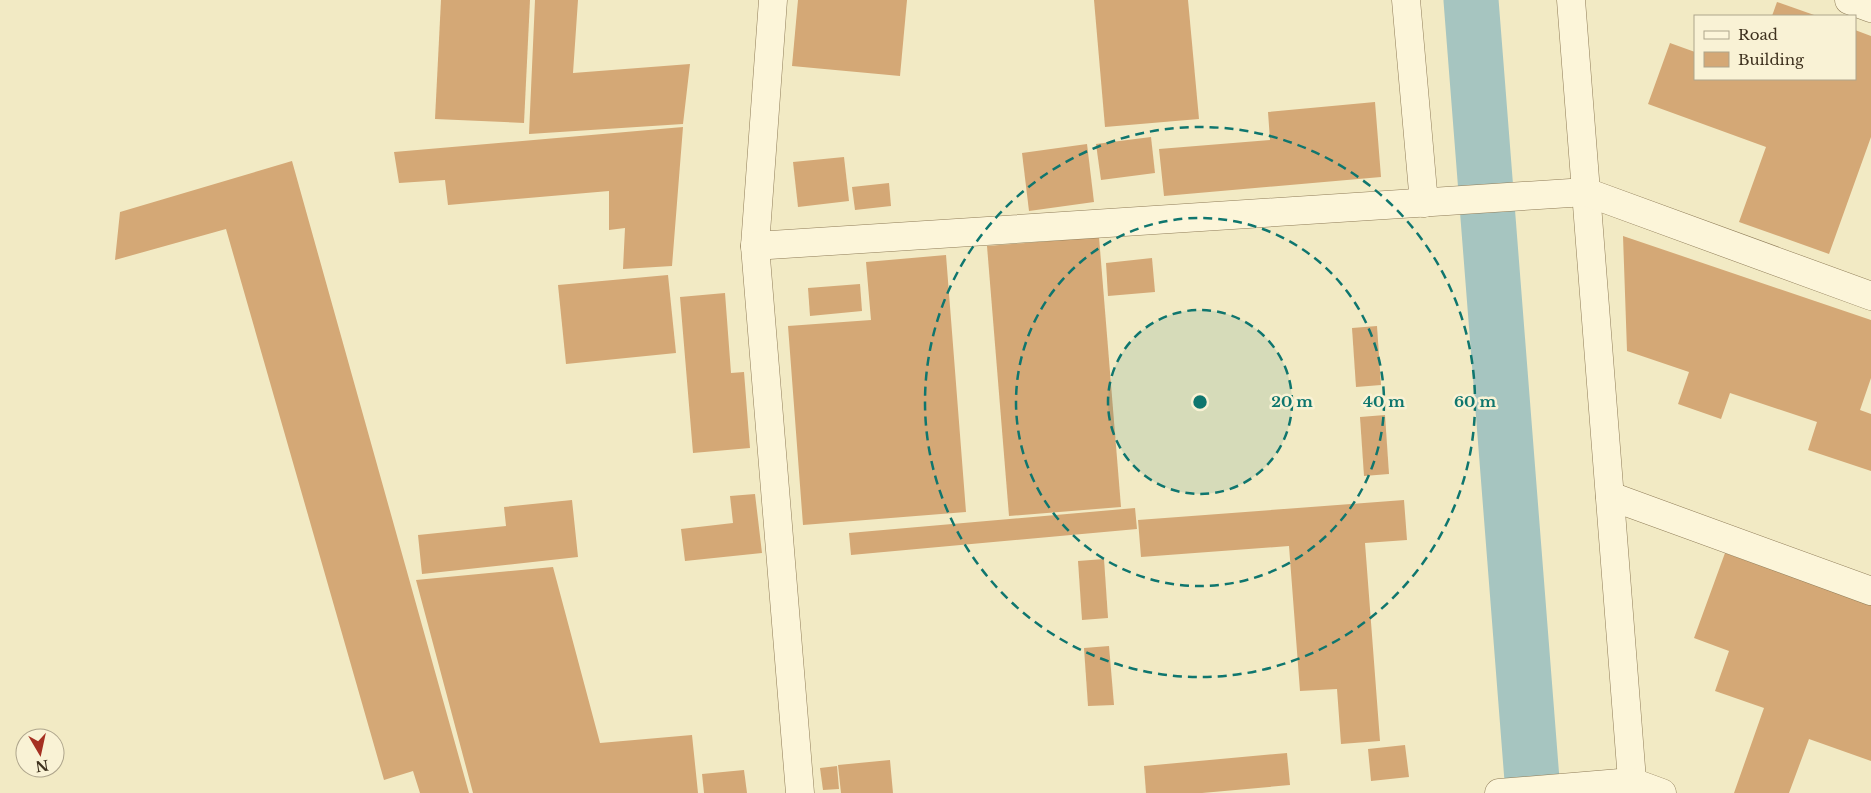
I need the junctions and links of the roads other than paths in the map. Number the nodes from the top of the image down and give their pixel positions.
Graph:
1 (773, 0) edge
2 (1406, 0) edge
3 (1571, 0) edge
4 (1848, 0) edge
5 (1871, 8) edge
6 (1586, 192) junction
7 (1424, 203) junction
8 (755, 246) junction
9 (1871, 296) edge
10 (1610, 496) junction
11 (1871, 591) edge
12 (1632, 787) edge
13 (800, 793) edge
14 (1498, 793) edge
15 (1662, 793) edge

1 - 8 street
2 - 7 street
3 - 6 street
4 - 5 street
6 - 7 street
6 - 9 street
6 - 10 street
7 - 8 street
8 - 13 street
10 - 11 street
10 - 12 street
12 - 14 street
12 - 15 street

